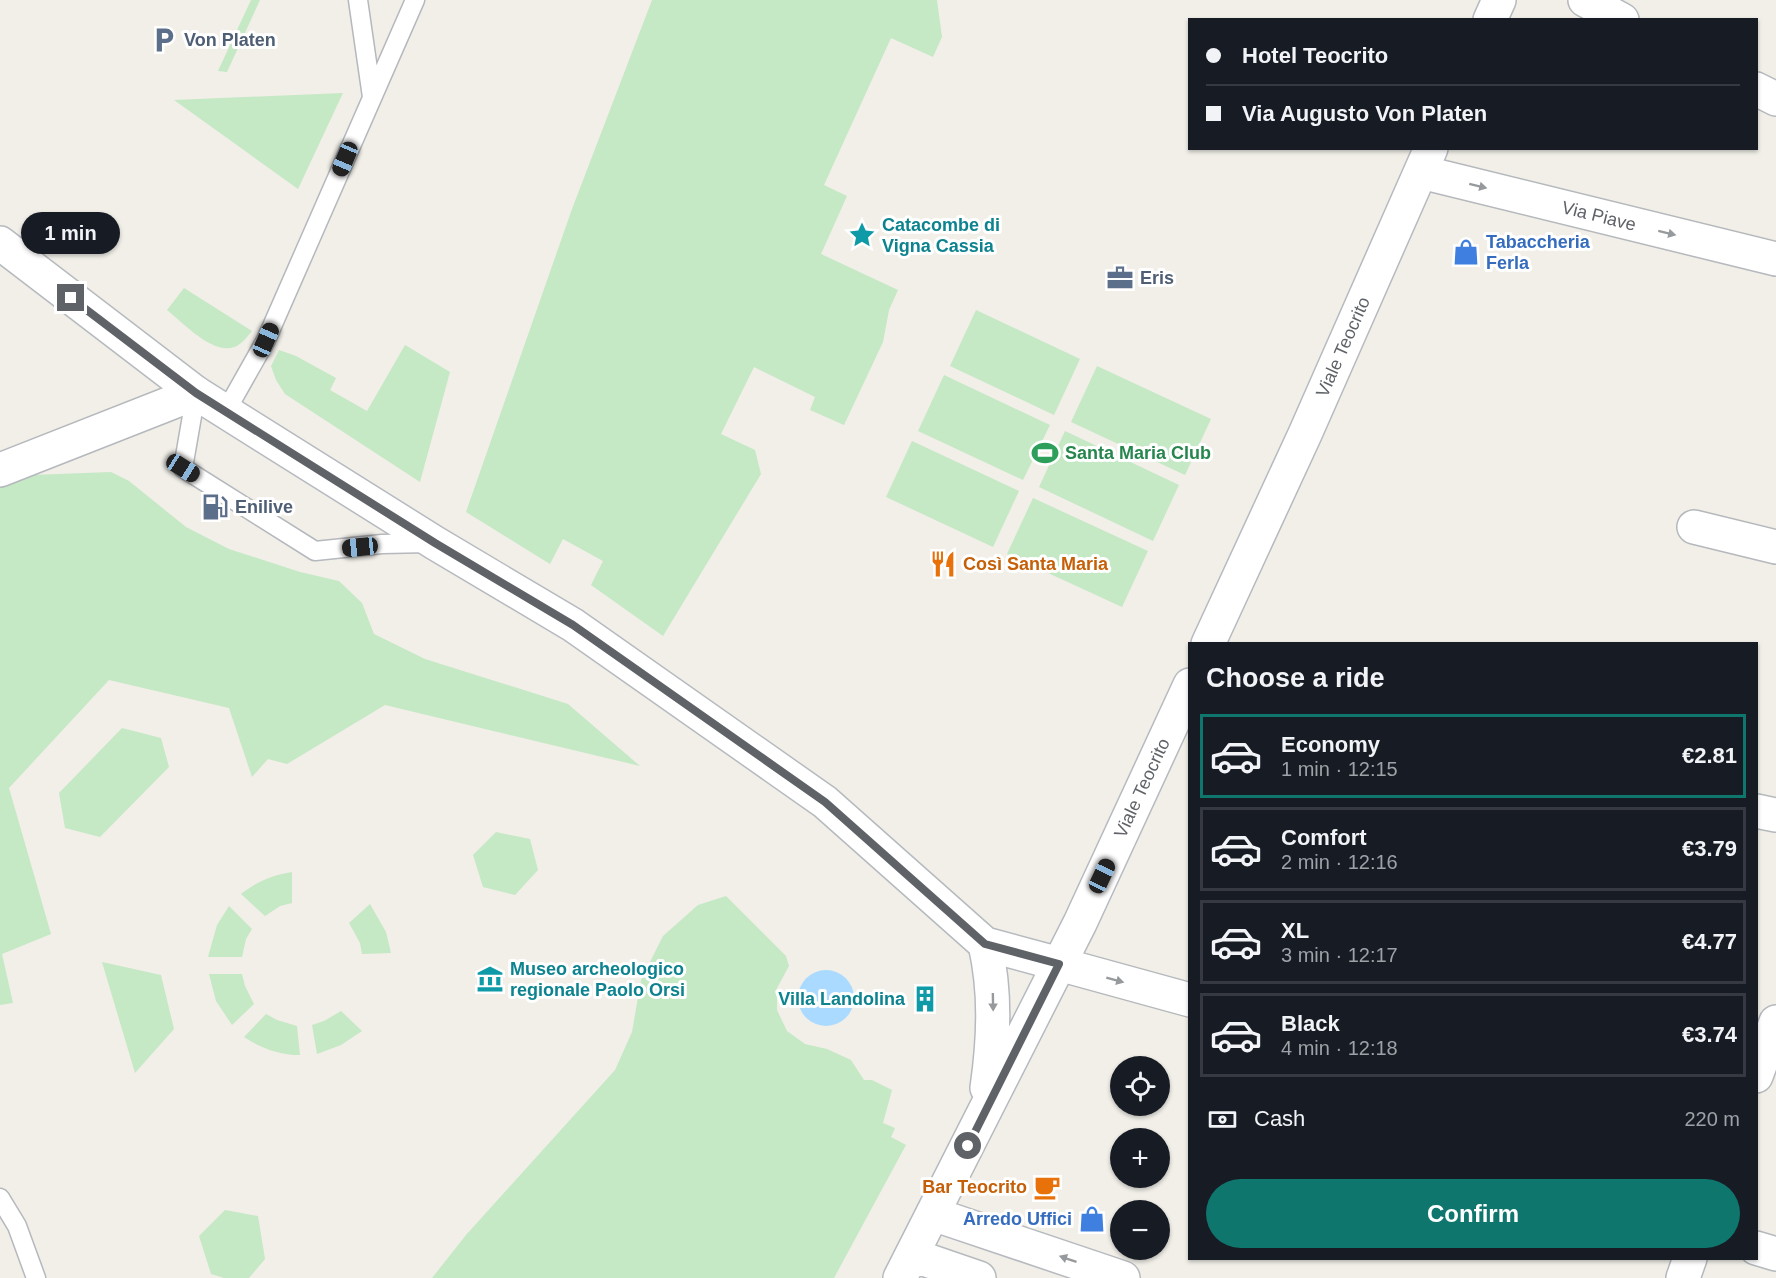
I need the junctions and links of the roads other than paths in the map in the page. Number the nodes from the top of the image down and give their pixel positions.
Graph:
1 (358, 0) edge
2 (415, 0) edge
3 (1499, 0) edge
4 (1585, 0) edge
5 (1491, 18) edge
6 (1618, 18) edge
7 (1758, 90) edge
8 (372, 97) junction
9 (1776, 99) edge
10 (1426, 160) edge
11 (0, 243) edge
12 (1776, 259) edge
13 (196, 393) junction
14 (226, 411) junction
15 (0, 470) edge
16 (1694, 527) dead end
17 (435, 543) junction
18 (1776, 547) edge
19 (1209, 642) edge
20 (1188, 689) edge
21 (1758, 811) edge
22 (1776, 815) edge
23 (985, 944) junction
24 (1059, 964) junction
25 (1188, 999) edge
26 (1774, 1035) edge
27 (1758, 1071) edge
28 (984, 1112) junction
29 (0, 1198) edge
30 (933, 1214) junction
31 (1758, 1249) edge
32 (1776, 1254) edge
33 (1689, 1260) edge
34 (906, 1267) edge
35 (36, 1278) edge
36 (979, 1278) edge
37 (1123, 1278) edge
38 (1683, 1278) edge

1 - 8 lane
2 - 8 lane
3 - 5 main road
4 - 6 main road
7 - 9 main road
8 - 14 lane
10 -> 12 main road, Via Piave
10 - 19 main road, Viale Teocrito
11 - 13 main road
13 - 14 main road
13 - 15 main road
13 - 17 lane
14 - 17 main road
16 - 18 main road
17 - 23 main road
20 - 24 main road, Viale Teocrito
21 - 22 main road
23 - 24 main road
23 -> 28 main road
24 -> 25 main road
24 - 28 main road, Viale Teocrito
26 - 27 main road
28 - 30 main road, Viale Teocrito
29 - 35 lane
30 - 34 main road, Viale Teocrito
37 -> 30 main road
31 - 32 main road
33 - 38 main road
34 - 36 main road

